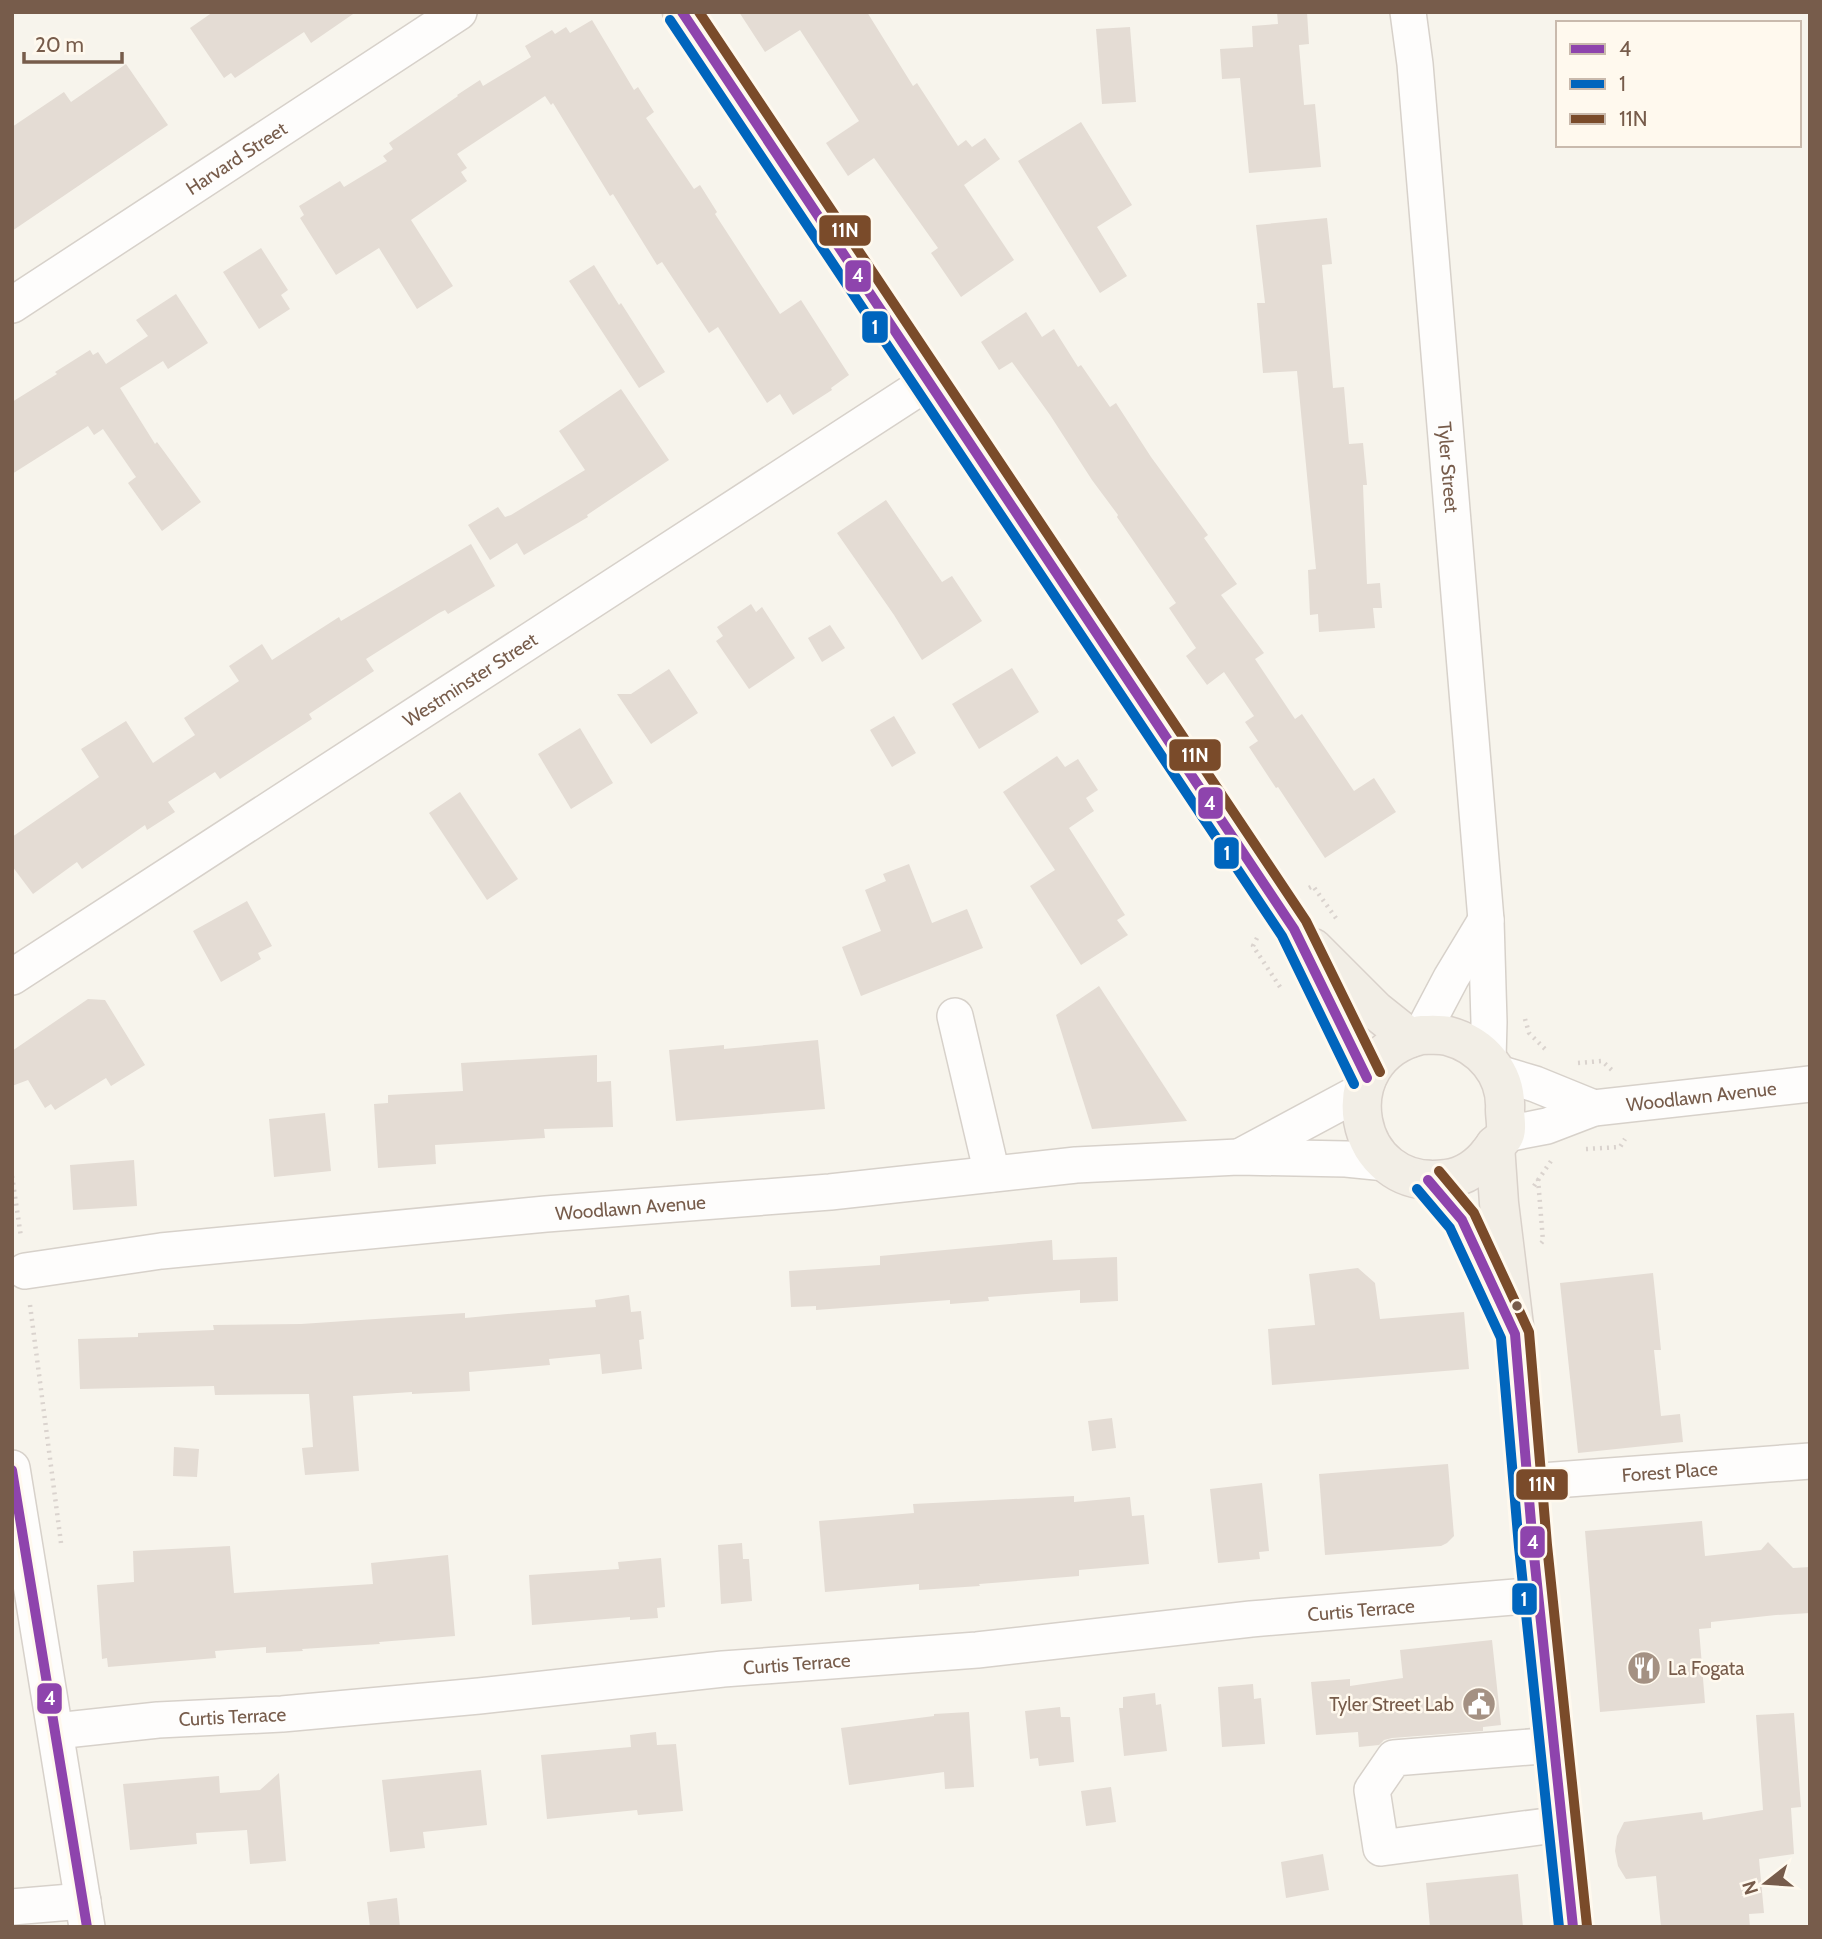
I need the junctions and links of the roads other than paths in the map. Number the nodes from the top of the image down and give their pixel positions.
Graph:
1 (459, 12) edge
2 (682, 12) edge
3 (1408, 12) edge
4 (12, 305) edge
5 (928, 382) junction
6 (1486, 920) junction
7 (1294, 929) junction
8 (12, 977) edge
9 (955, 1016) dead end
10 (1416, 1036) junction
11 (1493, 1066) junction
12 (1810, 1084) edge
13 (1364, 1085) junction
14 (1594, 1108) junction
15 (1501, 1140) junction
16 (1238, 1157) junction
17 (1386, 1163) junction
18 (992, 1174) junction
19 (1428, 1180) junction
20 (25, 1271) road end
21 (1515, 1334) junction
22 (1810, 1461) edge
23 (12, 1468) edge
24 (1528, 1482) junction
25 (17, 1529) edge
26 (1538, 1595) junction
27 (56, 1731) junction
28 (1554, 1745) junction
29 (1562, 1824) junction
30 (12, 1907) edge
31 (85, 1914) edge
32 (1573, 1927) edge

1 - 4 street, Harvard Street
2 - 5 main road
3 - 6 street, Tyler Street
5 - 7 main road
5 - 8 street, Westminster Street
6 - 10 street
6 - 11 street, Tyler Street
7 - 10 main road
7 - 13 main road
9 - 18 street
10 - 11 main road
10 - 13 main road
11 - 14 street, Woodlawn Avenue
11 - 15 main road
12 - 14 street, Woodlawn Avenue
13 - 16 street, Woodlawn Avenue
13 - 17 main road
14 - 15 street, Woodlawn Avenue
15 - 19 main road
15 - 21 main road
16 - 17 street, Woodlawn Avenue
16 - 18 street, Woodlawn Avenue
17 - 19 main road
18 - 20 street, Woodlawn Avenue
19 - 21 main road
21 - 24 main road
22 - 24 street, Forest Place
23 - 25 street
24 - 26 main road
25 - 27 street
26 - 27 street, Curtis Terrace
26 - 28 main road
27 - 31 street
28 - 29 main road
28 - 29 street
29 - 32 main road
30 - 31 street

